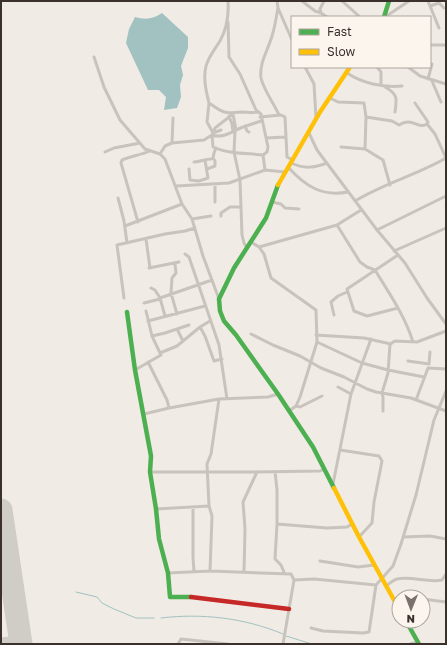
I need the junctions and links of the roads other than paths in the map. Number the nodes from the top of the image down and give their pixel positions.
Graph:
1 (228, 1) edge
2 (277, 1) edge
3 (302, 1) edge
4 (324, 1) edge
5 (342, 1) edge
6 (389, 1) edge
7 (409, 1) edge
8 (428, 1) edge
9 (430, 6) junction
10 (278, 8) junction
11 (446, 8) edge
12 (321, 13) junction
13 (326, 16) edge
14 (359, 16) edge
15 (385, 16) edge
16 (386, 16) edge
17 (228, 22) junction
18 (439, 28) dead end
19 (291, 38) edge
20 (431, 45) edge
21 (446, 45) edge
22 (94, 57) dead end
23 (432, 64) dead end
24 (306, 68) edge
25 (349, 68) edge
26 (378, 68) edge
27 (409, 68) edge
28 (431, 68) edge
29 (431, 68) edge
30 (346, 73) junction
31 (428, 79) junction
32 (432, 81) junction
33 (446, 84) edge
34 (382, 85) junction
35 (402, 86) dead end
36 (330, 98) junction
37 (441, 102) dead end
38 (209, 103) junction
39 (415, 103) dead end
40 (258, 112) junction
41 (395, 112) dead end
42 (231, 115) junction
43 (279, 115) junction
44 (260, 117) junction
45 (366, 117) junction
46 (173, 118) dead end
47 (316, 118) junction
48 (261, 121) junction
49 (427, 124) junction
50 (245, 126) junction
51 (221, 130) dead end
52 (235, 131) junction
53 (249, 132) dead end
54 (212, 133) junction
55 (309, 133) junction
56 (286, 137) junction
57 (266, 138) junction
58 (140, 143) junction
59 (172, 143) junction
60 (341, 147) dead end
61 (216, 148) junction
62 (365, 149) junction
63 (151, 151) junction
64 (105, 152) dead end
65 (234, 152) junction
66 (160, 154) junction
67 (263, 155) junction
68 (213, 158) junction
69 (446, 158) edge
70 (204, 160) junction
71 (194, 162) dead end
72 (327, 163) junction
73 (289, 165) junction
74 (189, 169) dead end
75 (207, 169) junction
76 (265, 170) junction
77 (240, 180) junction
78 (215, 184) junction
79 (390, 184) junction
80 (176, 186) junction
81 (348, 192) junction
82 (446, 196) edge
83 (118, 198) dead end
84 (355, 201) junction
85 (216, 202) dead end
86 (272, 202) junction
87 (182, 204) junction
88 (241, 207) junction
89 (299, 209) dead end
90 (361, 210) junction
91 (211, 216) dead end
92 (221, 216) dead end
93 (192, 219) junction
94 (138, 222) junction
95 (337, 225) junction
96 (125, 226) junction
97 (195, 228) junction
98 (446, 228) edge
99 (377, 230) junction
100 (146, 239) junction
101 (251, 242) junction
102 (127, 243) junction
103 (259, 247) junction
104 (247, 248) junction
105 (394, 251) junction
106 (185, 254) dead end
107 (398, 255) junction
108 (179, 262) dead end
109 (175, 264) junction
110 (375, 270) junction
111 (212, 280) junction
112 (198, 284) junction
113 (151, 288) dead end
114 (347, 292) junction
115 (171, 293) junction
116 (124, 298) dead end
117 (160, 299) junction
118 (219, 299) junction
119 (144, 303) dead end
120 (205, 306) junction
121 (398, 308) junction
122 (146, 311) dead end
123 (127, 312) dead end
124 (177, 314) junction
125 (334, 315) dead end
126 (166, 316) junction
127 (148, 321) junction
128 (210, 321) junction
129 (446, 324) edge
130 (189, 325) dead end
131 (200, 327) junction
132 (177, 329) junction
133 (446, 332) edge
134 (251, 334) dead end
135 (152, 336) junction
136 (316, 336) junction
137 (323, 336) junction
138 (371, 340) junction
139 (183, 341) junction
140 (316, 342) junction
141 (413, 342) junction
142 (322, 344) junction
143 (392, 344) junction
144 (430, 352) dead end
145 (160, 353) junction
146 (222, 360) junction
147 (408, 361) dead end
148 (148, 362) junction
149 (310, 362) junction
150 (362, 364) junction
151 (429, 366) junction
152 (446, 369) edge
153 (136, 370) junction
154 (388, 370) junction
155 (424, 377) junction
156 (356, 383) junction
157 (338, 387) dead end
158 (446, 391) edge
159 (382, 393) junction
160 (278, 394) junction
161 (351, 394) junction
162 (322, 396) dead end
163 (219, 399) junction
164 (227, 399) junction
165 (416, 400) junction
166 (296, 406) junction
167 (169, 408) junction
168 (439, 408) junction
169 (290, 411) junction
170 (383, 411) dead end
171 (446, 411) edge
172 (144, 414) junction
173 (340, 450) junction
174 (324, 469) junction
175 (150, 472) junction
176 (257, 472) junction
177 (275, 472) junction
178 (208, 473) junction
179 (332, 486) junction
180 (209, 506) junction
181 (193, 507) junction
182 (156, 509) junction
183 (277, 524) junction
184 (352, 524) junction
185 (359, 537) junction
186 (403, 537) junction
187 (446, 539) edge
188 (320, 561) dead end
189 (374, 565) junction
190 (194, 571) junction
191 (210, 571) junction
192 (244, 572) junction
193 (284, 572) junction
194 (168, 573) junction
195 (446, 574) edge
196 (381, 579) junction
197 (294, 580) junction
198 (376, 585) junction
199 (386, 586) junction
200 (391, 595) edge
201 (431, 600) edge
202 (446, 602) edge
203 (289, 609) junction
204 (311, 628) dead end
205 (411, 629) edge
206 (419, 643) edge
207 (178, 644) edge
208 (227, 644) edge
209 (283, 644) edge
210 (410, 644) edge

1 - 17 street
2 - 10 street
3 - 12 street
4 - 12 street
5 - 14 street
6 - 15 main road
7 - 16 street
8 - 9 street
9 - 11 street
9 - 18 street
10 - 19 street
10 - 43 street
12 - 13 street
17 - 38 street
17 - 40 street
20 - 21 street
22 - 58 street
23 - 29 street
24 - 47 street
25 - 30 main road
26 - 34 street
27 - 31 street
28 - 31 street
30 - 34 street
30 - 36 main road
31 - 32 street
32 - 33 street
32 - 37 street
34 - 35 street
34 - 41 street
36 - 45 street
36 - 47 main road
38 - 42 street
38 - 54 street
39 - 49 street
40 - 42 street
40 - 44 street
42 - 52 street
42 - 54 street
43 - 44 street
43 - 56 street
44 - 48 street
45 - 49 street
45 - 62 street
46 - 59 street
47 - 55 main road
48 - 50 street
48 - 57 street
49 - 69 street
50 - 52 street
50 - 53 street
51 - 54 street
52 - 54 street
52 - 65 street
54 - 59 street
54 - 61 street
55 - 72 street
55 - 73 main road
56 - 57 street
56 - 73 street
57 - 67 street
58 - 63 street
58 - 64 street
59 - 66 street
60 - 62 street
61 - 65 street
61 - 68 street
62 - 79 street
63 - 66 street
63 - 94 street
65 - 67 street
65 - 77 street
66 - 80 street
67 - 76 street
68 - 70 street
68 - 75 street
69 - 79 street
70 - 71 street
70 - 75 street
72 - 73 street
72 - 81 street
73 - 76 street
73 - 81 street
73 - 86 main road
74 - 75 street
76 - 77 street
77 - 78 street
77 - 88 street
78 - 80 street
78 - 85 street
79 - 84 street
80 - 87 street
81 - 84 street
82 - 99 street
83 - 96 street
84 - 90 street
86 - 89 street
86 - 101 main road
87 - 93 street
87 - 94 street
88 - 92 street
88 - 104 street
90 - 95 street
90 - 99 street
91 - 93 street
93 - 97 street
94 - 96 street
95 - 103 street
95 - 110 street
96 - 102 street
97 - 100 street
97 - 111 street
98 - 105 street
99 - 105 street
100 - 102 street
100 - 109 street
101 - 103 street
101 - 104 main road
102 - 116 street
103 - 136 street
104 - 118 main road
105 - 107 street
106 - 112 street
107 - 110 street
107 - 129 street
108 - 109 street
109 - 115 street
110 - 114 street
110 - 121 street
111 - 112 street
111 - 118 street
112 - 115 street
112 - 120 street
113 - 117 street
114 - 121 street
114 - 125 street
115 - 117 street
115 - 124 street
117 - 119 street
117 - 126 street
118 - 160 main road
120 - 124 street
120 - 128 street
121 - 141 street
122 - 127 street
123 - 153 main road
124 - 126 street
126 - 127 street
127 - 135 street
128 - 131 street
128 - 146 street
130 - 132 street
131 - 139 street
131 - 146 street
132 - 135 street
132 - 139 street
133 - 141 street
134 - 149 street
135 - 145 street
136 - 137 street
136 - 140 street
137 - 138 street
137 - 142 street
138 - 143 street
138 - 150 street
139 - 145 street
140 - 142 street
140 - 149 street
141 - 143 street
142 - 150 street
143 - 154 street
144 - 151 street
145 - 148 street
146 - 164 street
147 - 151 street
148 - 153 street
148 - 167 street
149 - 156 street
149 - 166 street
150 - 154 street
150 - 156 street
151 - 152 street
151 - 155 street
153 - 172 main road
154 - 155 street
154 - 159 street
155 - 165 street
156 - 159 street
156 - 161 street
157 - 161 street
158 - 168 street
159 - 165 street
159 - 170 street
160 - 164 street
160 - 169 main road
161 - 173 street
162 - 166 street
163 - 164 street
163 - 167 street
163 - 178 street
165 - 168 street
166 - 169 street
167 - 172 street
168 - 171 street
168 - 186 street
169 - 174 main road
172 - 175 main road
173 - 179 street
173 - 185 street
174 - 177 street
174 - 179 main road
175 - 178 street
175 - 182 main road
176 - 177 street
176 - 178 street
176 - 192 street
177 - 183 street
178 - 180 street
179 - 184 main road
180 - 181 street
180 - 191 street
181 - 182 street
181 - 190 street
182 - 194 main road
183 - 184 street
183 - 193 street
184 - 185 main road
185 - 189 main road
186 - 187 street
186 - 196 street
188 - 189 street
189 - 196 main road
190 - 191 street
190 - 194 street
191 - 192 street
192 - 193 street
193 - 197 street
194 - 203 main road
195 - 199 street
196 - 198 street
196 - 199 main road
197 - 198 street
197 - 203 street
198 - 204 street
199 - 200 main road
201 - 202 street
203 - 209 street
205 - 206 main road
206 - 210 street
207 - 208 street

